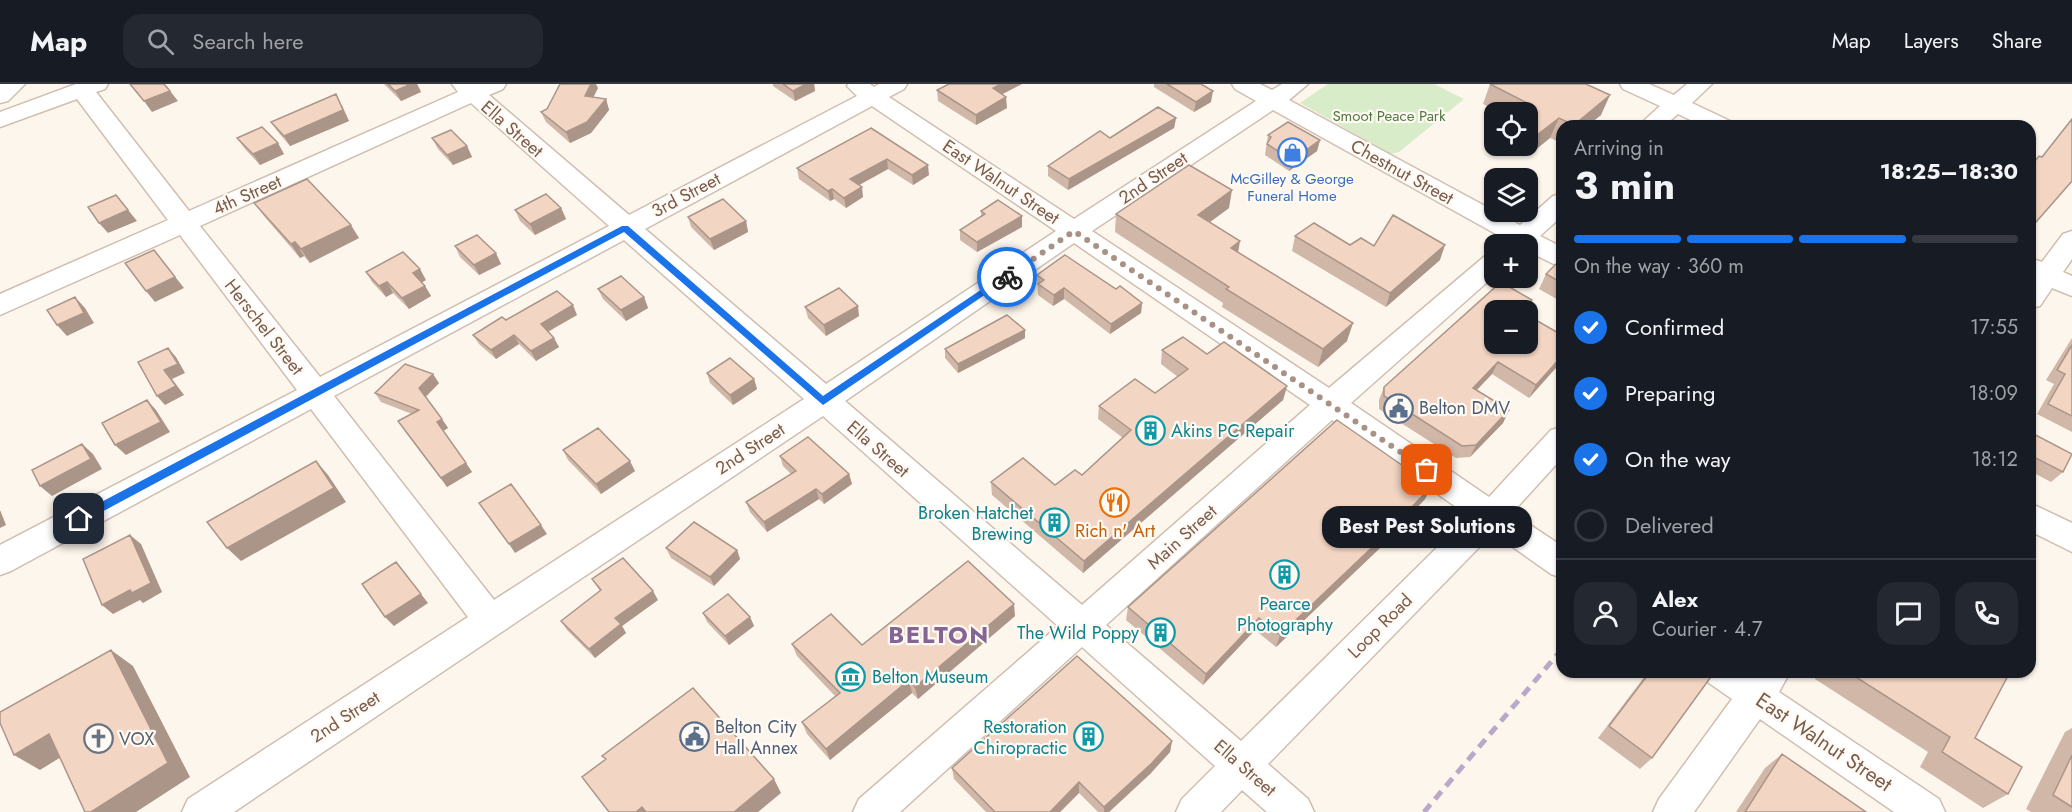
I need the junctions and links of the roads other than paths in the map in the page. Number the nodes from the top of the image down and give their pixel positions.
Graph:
1 (14, 84) edge
2 (1243, 84) edge
3 (1631, 84) edge
4 (1701, 84) edge
5 (89, 87) edge
6 (477, 87) edge
7 (875, 88) edge
8 (1285, 92) edge
9 (0, 96) edge
10 (1676, 105) junction
11 (0, 120) edge
12 (1657, 120) edge
13 (1709, 120) edge
14 (1556, 207) edge
15 (184, 223) junction
16 (625, 228) junction
17 (1074, 231) junction
18 (1508, 234) edge
19 (1527, 234) edge
20 (2072, 240) edge
21 (1538, 249) edge
22 (1556, 256) edge
23 (1484, 271) edge
24 (2038, 271) edge
25 (2072, 287) edge
26 (0, 305) edge
27 (315, 393) junction
28 (823, 401) junction
29 (1329, 403) junction
30 (1556, 445) edge
31 (1491, 515) junction
32 (2036, 519) edge
33 (2072, 539) edge
34 (1556, 560) edge
35 (0, 561) edge
36 (491, 621) junction
37 (1082, 628) junction
38 (1743, 678) edge
39 (1765, 684) edge
40 (1241, 764) junction
41 (201, 812) edge
42 (872, 812) edge
43 (1195, 812) edge
44 (1295, 812) edge
45 (1672, 812) edge
46 (1926, 812) edge

1 - 9 street
2 - 8 street, Chestnut Street
3 - 10 street
4 - 10 street
5 - 11 street
5 - 15 street, Herschel Street
6 - 15 street, 4th Street
6 - 16 street, Ella Street
7 - 16 street, 3rd Street
7 - 17 street, East Walnut Street
8 - 17 street, 2nd Street
8 - 18 street, Chestnut Street
10 - 12 street
10 - 13 street
14 - 19 street
15 - 26 street, 4th Street
15 - 27 street, Herschel Street
16 - 27 street, 3rd Street
16 - 28 street, Ella Street
17 - 28 street, 2nd Street
17 - 29 street, East Walnut Street
20 - 24 street
21 - 22 street, Chestnut Street
23 - 29 street, Main Street
24 - 25 street
27 - 35 street, 3rd Street
27 - 36 street, Herschel Street
28 - 36 street, 2nd Street
28 - 37 street, Ella Street
29 - 31 street, East Walnut Street
29 - 37 street, Main Street
30 - 31 street, Loop Road
31 - 34 street, East Walnut Street
31 - 40 street, Loop Road
32 - 33 street
36 - 41 street, 2nd Street
37 - 40 street, Ella Street
37 - 42 street, Main Street
38 - 39 street, East Walnut Street
39 - 45 street
39 - 46 street, East Walnut Street
40 - 43 street, Loop Road
40 - 44 street, Ella Street

